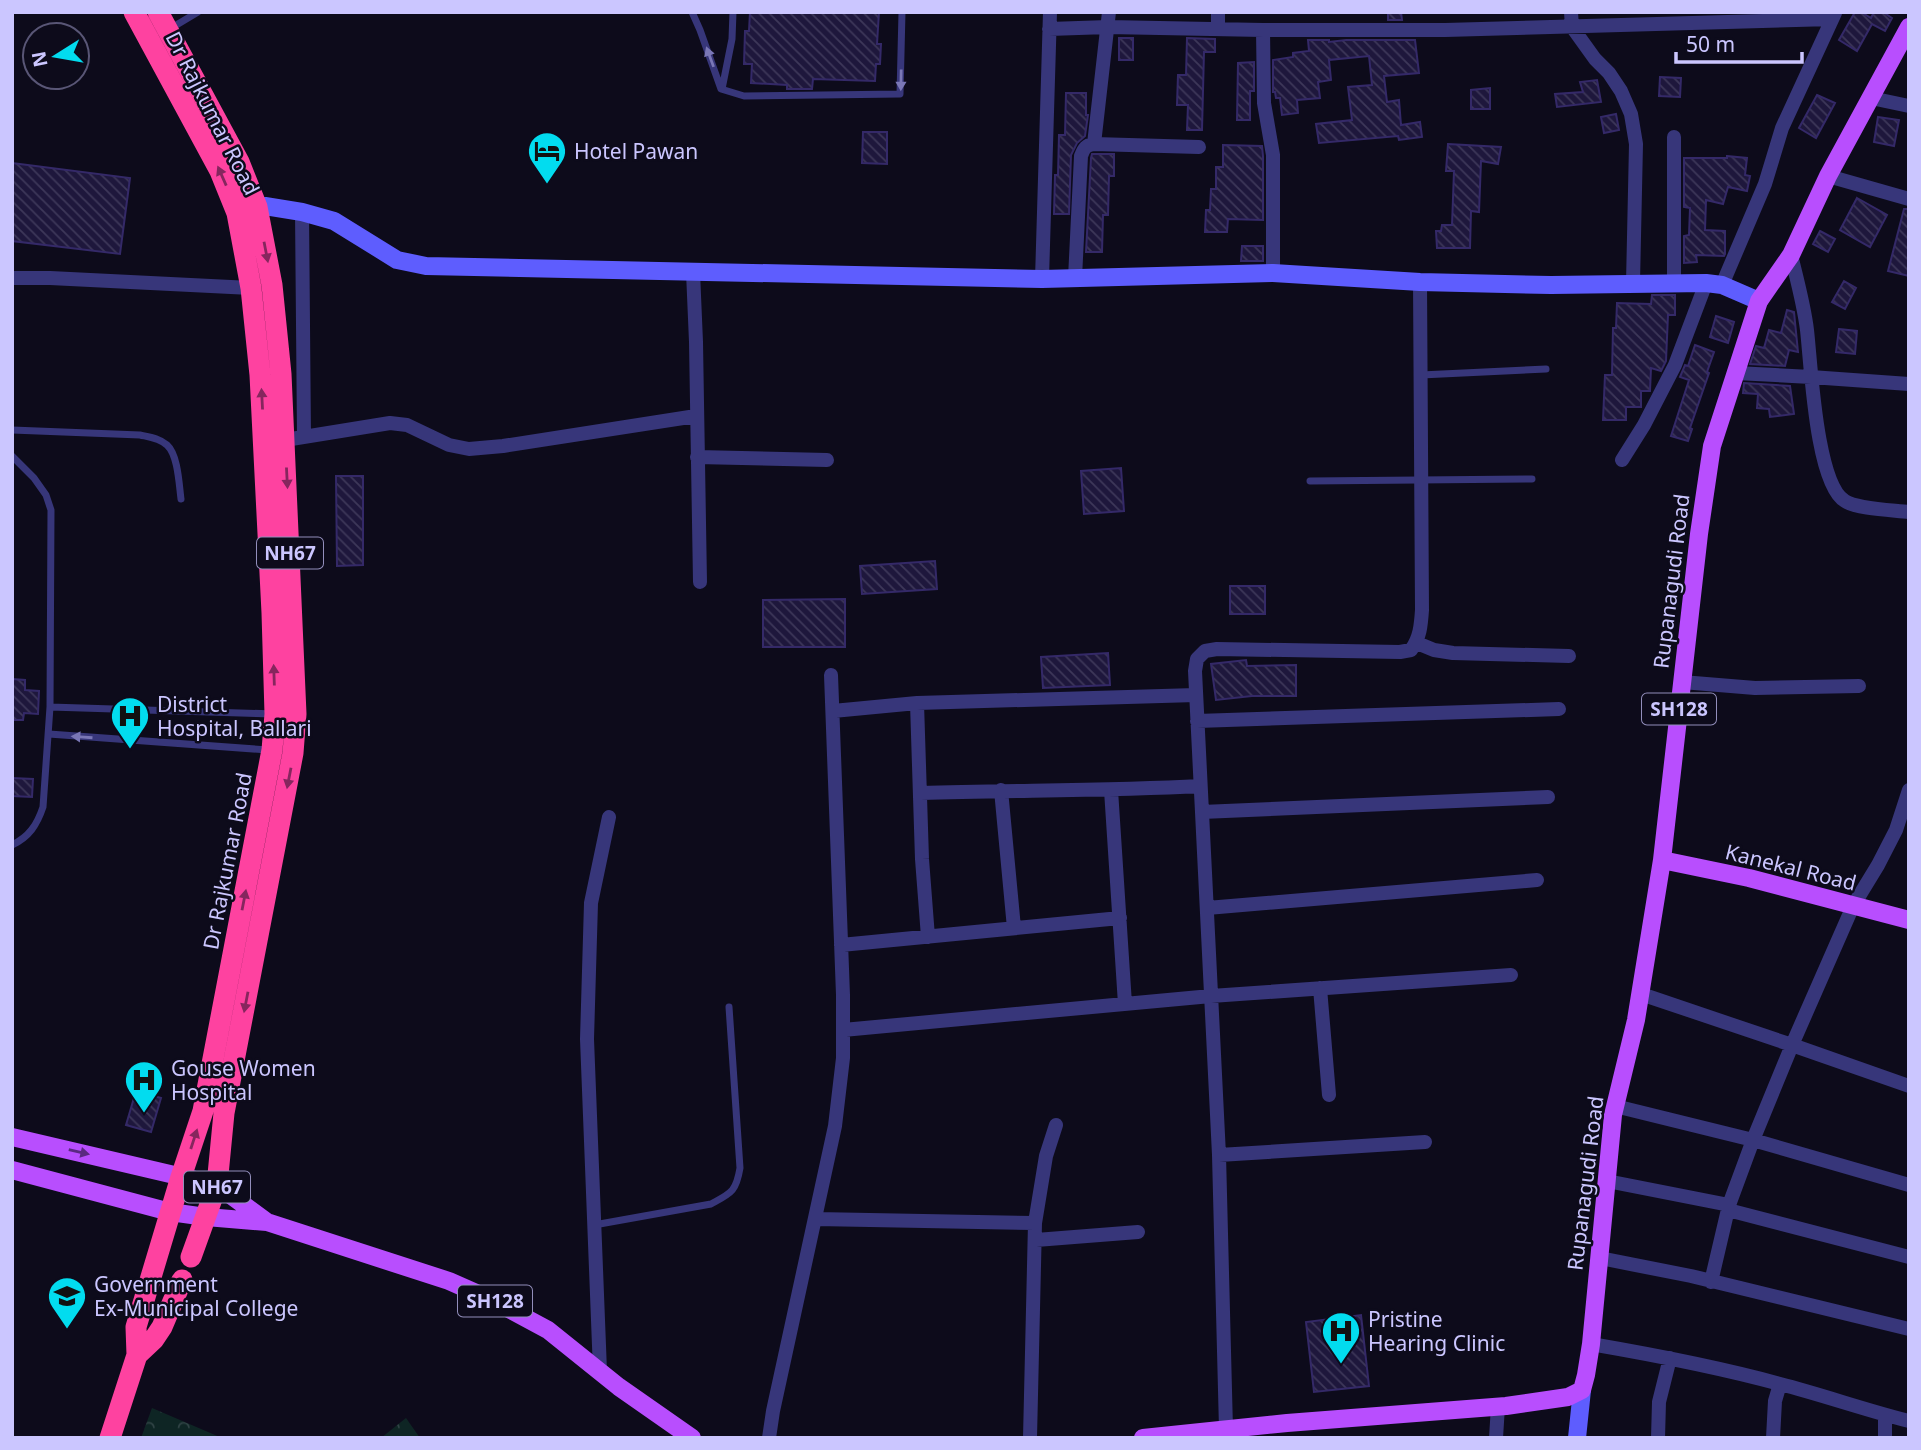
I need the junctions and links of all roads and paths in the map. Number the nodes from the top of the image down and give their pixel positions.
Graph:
1 (134, 12) edge
2 (198, 12) edge
3 (692, 12) edge
4 (733, 12) edge
5 (902, 12) edge
6 (1049, 12) edge
7 (1218, 12) edge
8 (1834, 16) edge
9 (1109, 20) edge
10 (1571, 20) edge
11 (158, 27) edge
12 (1909, 27) edge
13 (1049, 29) junction
14 (1218, 29) junction
15 (1263, 30) junction
16 (722, 89) junction
17 (1871, 98) junction
18 (1909, 106) edge
19 (1674, 137) dead end
20 (1094, 144) junction
21 (1199, 146) dead end
22 (1828, 176) junction
23 (1909, 199) edge
24 (247, 210) junction
25 (302, 212) junction
26 (1791, 256) junction
27 (692, 272) junction
28 (1273, 273) junction
29 (12, 278) edge
30 (1075, 278) junction
31 (1042, 279) junction
32 (1420, 282) junction
33 (1633, 283) junction
34 (1674, 284) junction
35 (1714, 284) junction
36 (251, 288) junction
37 (1759, 301) junction
38 (1546, 369) dead end
39 (1736, 373) junction
40 (1421, 375) junction
41 (1811, 377) junction
42 (1909, 384) edge
43 (696, 416) junction
44 (12, 430) edge
45 (294, 438) junction
46 (12, 456) edge
47 (697, 457) junction
48 (827, 460) dead end
49 (1622, 460) dead end
50 (1532, 479) dead end
51 (1310, 481) dead end
52 (1421, 481) junction
53 (181, 499) dead end
54 (1909, 512) edge
55 (700, 582) dead end
56 (1417, 643) junction
57 (1569, 656) dead end
58 (831, 676) dead end
59 (1682, 682) junction
60 (1859, 686) dead end
61 (1196, 695) junction
62 (917, 703) junction
63 (50, 707) junction
64 (1559, 709) dead end
65 (832, 711) junction
66 (275, 714) junction
67 (1198, 721) junction
68 (49, 734) junction
69 (272, 750) junction
70 (1200, 786) junction
71 (1001, 790) junction
72 (1111, 790) junction
73 (1909, 790) edge
74 (920, 793) junction
75 (1548, 797) dead end
76 (1202, 812) junction
77 (609, 817) dead end
78 (12, 845) edge
79 (1662, 860) junction
80 (1538, 880) dead end
81 (1853, 906) junction
82 (1207, 908) junction
83 (1119, 918) junction
84 (1909, 920) edge
85 (1014, 928) junction
86 (928, 937) junction
87 (841, 946) junction
88 (1511, 975) dead end
89 (1320, 988) junction
90 (1640, 994) junction
91 (1211, 996) junction
92 (1125, 1004) junction
93 (729, 1007) dead end
94 (843, 1030) junction
95 (1792, 1045) junction
96 (1909, 1086) edge
97 (1329, 1095) dead end
98 (1615, 1106) junction
99 (203, 1111) junction
100 (224, 1113) junction
101 (1056, 1125) dead end
102 (12, 1137) edge
103 (1753, 1140) junction
104 (1425, 1142) dead end
105 (1219, 1154) junction
106 (12, 1170) edge
107 (181, 1177) junction
108 (1607, 1181) junction
109 (217, 1185) junction
110 (1909, 1185) edge
111 (1729, 1207) junction
112 (170, 1212) junction
113 (206, 1217) junction
114 (816, 1219) junction
115 (267, 1222) junction
116 (1035, 1223) junction
117 (594, 1225) junction
118 (1138, 1232) dead end
119 (1036, 1240) junction
120 (191, 1257) dead end
121 (1909, 1257) edge
122 (1600, 1258) junction
123 (182, 1280) dead end
124 (1711, 1282) junction
125 (1908, 1324) edge
126 (1591, 1344) junction
127 (137, 1355) junction
128 (1670, 1358) junction
129 (600, 1371) junction
130 (1780, 1384) junction
131 (1582, 1390) junction
132 (1502, 1406) junction
133 (1885, 1415) junction
134 (1909, 1421) edge
135 (1226, 1429) junction
136 (1277, 1431) edge
137 (110, 1438) edge
138 (692, 1438) edge
139 (769, 1438) edge
140 (1030, 1438) edge
141 (1143, 1438) edge
142 (1496, 1438) edge
143 (1577, 1438) edge
144 (1658, 1438) edge
145 (1773, 1438) edge
146 (1885, 1438) edge

1 - 11 highway, Dr Rajkumar Road / NH67
2 - 11 lane
16 -> 3 lane
4 - 16 lane
5 -> 16 lane
6 - 13 street
7 - 14 street
8 - 10 street
8 - 35 street
9 - 13 street
9 - 14 street
9 - 20 street
10 - 15 street
10 - 33 street
11 - 24 highway, Dr Rajkumar Road / NH67
12 - 17 main road, Rupanagudi Road / SH128
13 - 31 street
14 - 15 street
15 - 28 street
17 - 18 street
17 - 22 main road, Rupanagudi Road / SH128
19 - 34 street
20 - 21 street
20 - 30 street
22 - 23 street
22 - 26 main road, Rupanagudi Road / SH128
24 - 25 street
24 - 36 highway, Dr Rajkumar Road / NH67
24 -> 45 highway, Dr Rajkumar Road / NH67
25 - 27 street
25 - 45 street
26 - 37 main road, Rupanagudi Road / SH128
26 - 41 street
27 - 31 street
27 - 43 street
28 - 30 street
28 - 32 street
29 - 36 street
30 - 31 street
32 - 33 street
32 - 40 street
33 - 34 street
34 - 35 street
35 - 37 street
35 - 49 street
66 -> 36 highway, Dr Rajkumar Road / NH67
37 - 39 main road, Rupanagudi Road / SH128
38 - 40 lane
39 - 41 street
39 - 59 main road, Rupanagudi Road / SH128
40 - 52 street
41 - 42 street
41 - 54 street
43 - 45 street
43 - 47 street
44 - 53 lane
45 -> 100 highway, Dr Rajkumar Road / NH67
46 - 63 lane
47 - 48 street
47 - 55 street
50 - 52 lane
51 - 52 lane
52 - 56 street
56 - 57 street
56 - 61 street
58 - 65 street
59 - 60 street
59 - 79 main road, Rupanagudi Road / SH128
61 - 62 street
61 - 67 street
62 - 65 street
62 - 74 street
63 - 66 lane
63 - 68 lane
64 - 67 street
65 - 87 street
66 - 69 highway, Dr Rajkumar Road / NH67
67 - 70 street
69 -> 68 lane
68 - 78 lane
99 -> 69 highway, Dr Rajkumar Road / NH67
70 - 72 street
70 - 76 street
71 - 72 street
71 - 74 street
71 - 85 street
72 - 83 street
73 - 81 street
74 - 86 street
75 - 76 street
76 - 82 street
77 - 117 street
79 - 81 main road, Kanekal Road
79 - 90 main road, Rupanagudi Road / SH128
80 - 82 street
81 - 84 main road, Kanekal Road
81 - 95 street
82 - 91 street
83 - 85 street
83 - 92 street
85 - 86 street
86 - 87 street
87 - 94 street
88 - 89 street
89 - 91 street
89 - 97 street
90 - 95 street
90 - 98 main road, Rupanagudi Road / SH128
91 - 92 street
91 - 105 street
92 - 94 street
93 - 117 lane
94 - 114 street
95 - 96 street
95 - 103 street
98 - 103 street
98 - 108 main road, Rupanagudi Road / SH128
99 - 100 highway
107 -> 99 highway, Dr Rajkumar Road / NH67
100 - 109 highway, Dr Rajkumar Road / NH67
101 - 116 street
102 -> 107 main road
103 - 110 street
103 - 111 street
104 - 105 street
105 - 135 street
106 - 112 main road
107 - 109 main road, SH128
107 - 112 highway, Dr Rajkumar Road / NH67
108 - 111 street
108 - 122 main road, Rupanagudi Road / SH128
109 - 113 highway, Dr Rajkumar Road / NH67
109 - 115 main road, SH128
111 - 121 street
111 - 124 street
112 - 113 main road, SH128
112 - 127 highway, Dr Rajkumar Road / NH67
113 - 115 main road, SH128
113 - 120 highway, Dr Rajkumar Road / NH67
114 - 116 street
114 - 139 street
115 - 129 main road, SH128
116 - 119 street
117 - 129 street
118 - 119 street
119 - 140 street
122 - 124 street
122 - 126 main road, Rupanagudi Road / SH128
123 - 127 highway, Dr Rajkumar Road / NH67
124 - 125 street
126 - 128 street
126 - 131 main road, Rupanagudi Road / SH128
127 - 137 highway, Dr Rajkumar Road / NH67
128 - 130 street
128 - 144 street
129 - 138 main road, SH128
130 - 133 street
130 - 145 street
131 - 132 main road
131 - 143 street, SH128
132 - 136 main road
132 - 142 street
133 - 134 street
133 - 146 street
135 - 136 main road
135 - 141 main road

